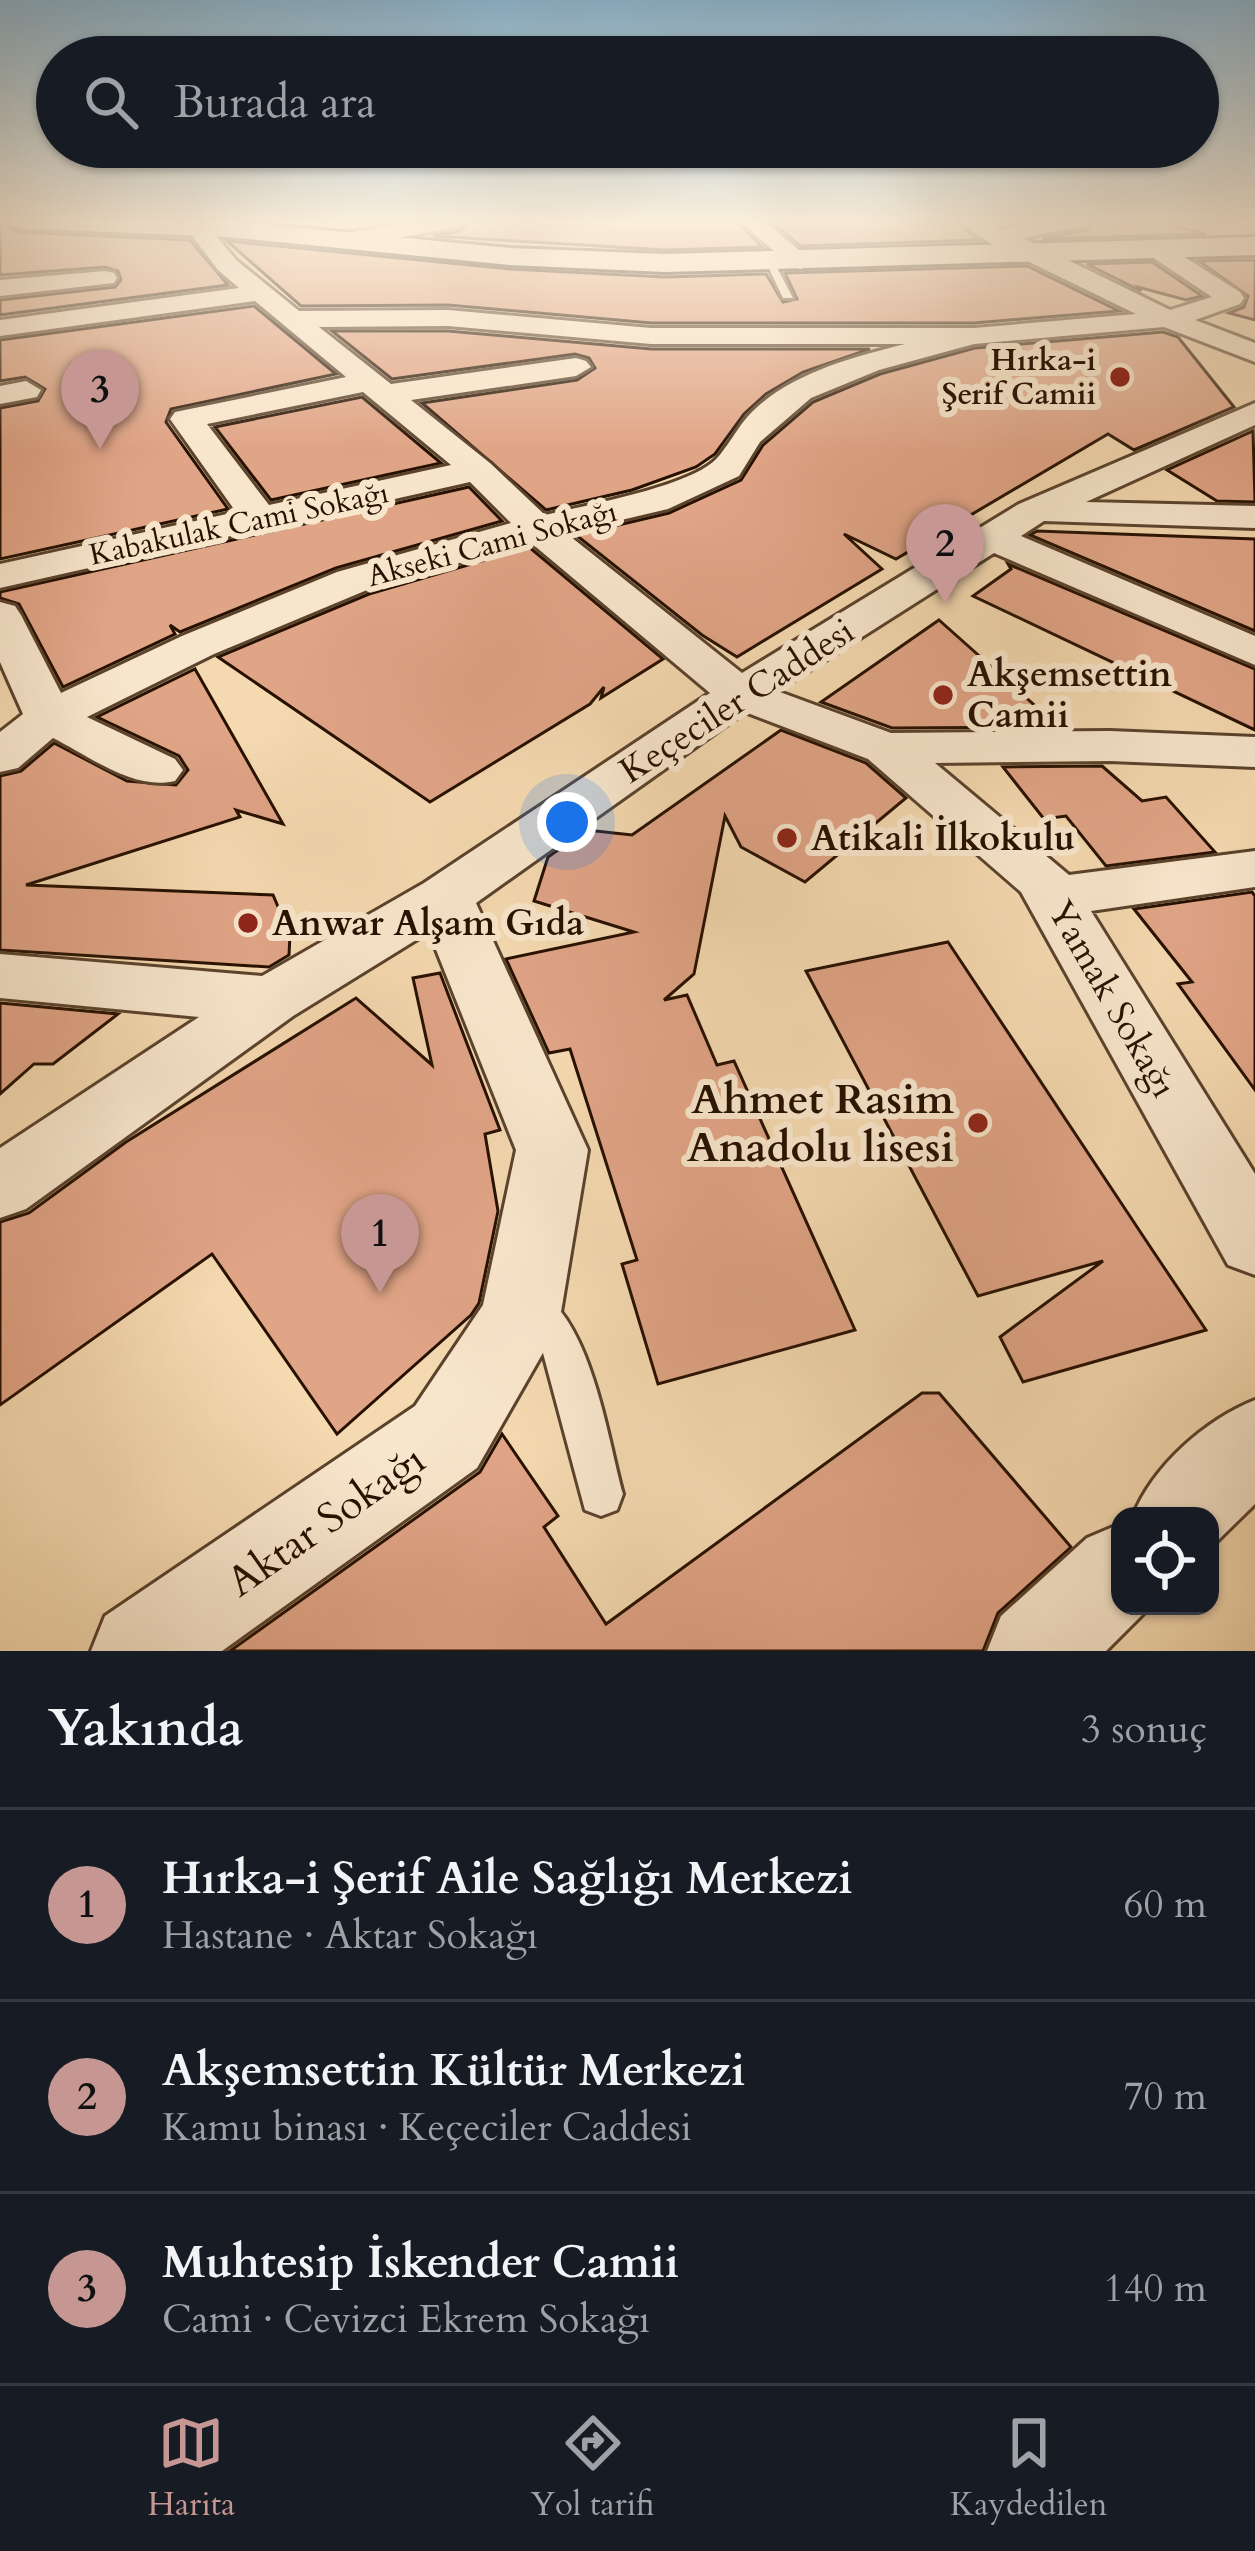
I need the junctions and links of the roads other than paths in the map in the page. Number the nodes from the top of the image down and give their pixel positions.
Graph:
1 (230, 297) edge
2 (265, 297) edge
3 (1122, 297) edge
4 (1230, 297) edge
5 (1167, 319) junction
6 (291, 320) junction
7 (0, 328) edge
8 (974, 336) junction
9 (1255, 353) edge
10 (576, 367) dead end
11 (378, 388) junction
12 (1255, 413) edge
13 (478, 470) junction
14 (1255, 517) edge
15 (261, 520) junction
16 (1012, 525) junction
17 (537, 528) junction
18 (0, 576) edge
19 (0, 615) edge
20 (1255, 652) edge
21 (740, 694) junction
22 (49, 717) junction
23 (886, 748) junction
24 (1255, 752) edge
25 (0, 757) edge
26 (158, 770) dead end
27 (1253, 868) edge
28 (444, 897) junction
29 (1053, 897) junction
30 (0, 976) edge
31 (272, 1000) junction
32 (1233, 1167) edge
33 (0, 1187) edge
34 (1255, 1241) edge
35 (523, 1298) junction
36 (1255, 1443) edge
37 (601, 1494) dead end
38 (1187, 1507) edge
39 (1111, 1580) edge
40 (140, 1651) edge
41 (1036, 1651) edge

1 - 7 street
2 - 6 street, Yamak Sokağı
3 - 5 street
4 - 5 street
5 - 8 street
5 - 9 street
6 - 8 street
6 - 11 street, Yamak Sokağı
8 - 17 street, Akseki Cami Sokağı
10 - 11 street
11 - 13 street, Yamak Sokağı
11 - 15 street
12 - 16 street, Keçeciler Caddesi
13 - 15 street, Kabakulak Cami Sokağı
13 - 17 street, Yamak Sokağı
14 - 16 street
15 - 18 street, Kabakulak Cami Sokağı
16 - 20 street
16 - 21 street, Keçeciler Caddesi
17 - 21 street, Yamak Sokağı
17 - 22 street, Akseki Cami Sokağı
19 - 22 street
21 - 23 street, Yamak Sokağı
21 - 28 street, Keçeciler Caddesi
22 - 25 street, Akseki Cami Sokağı
22 - 26 street
23 - 24 street
23 - 29 street, Yamak Sokağı
27 - 29 street
28 - 31 street, Keçeciler Caddesi
28 - 35 street, Aktar Sokağı
29 - 32 street, Yamak Sokağı
30 - 31 street
31 - 33 street, Keçeciler Caddesi
32 - 34 street, Yamak Sokağı
35 - 37 lane
35 - 40 street, Aktar Sokağı
36 - 38 street
39 - 41 street

